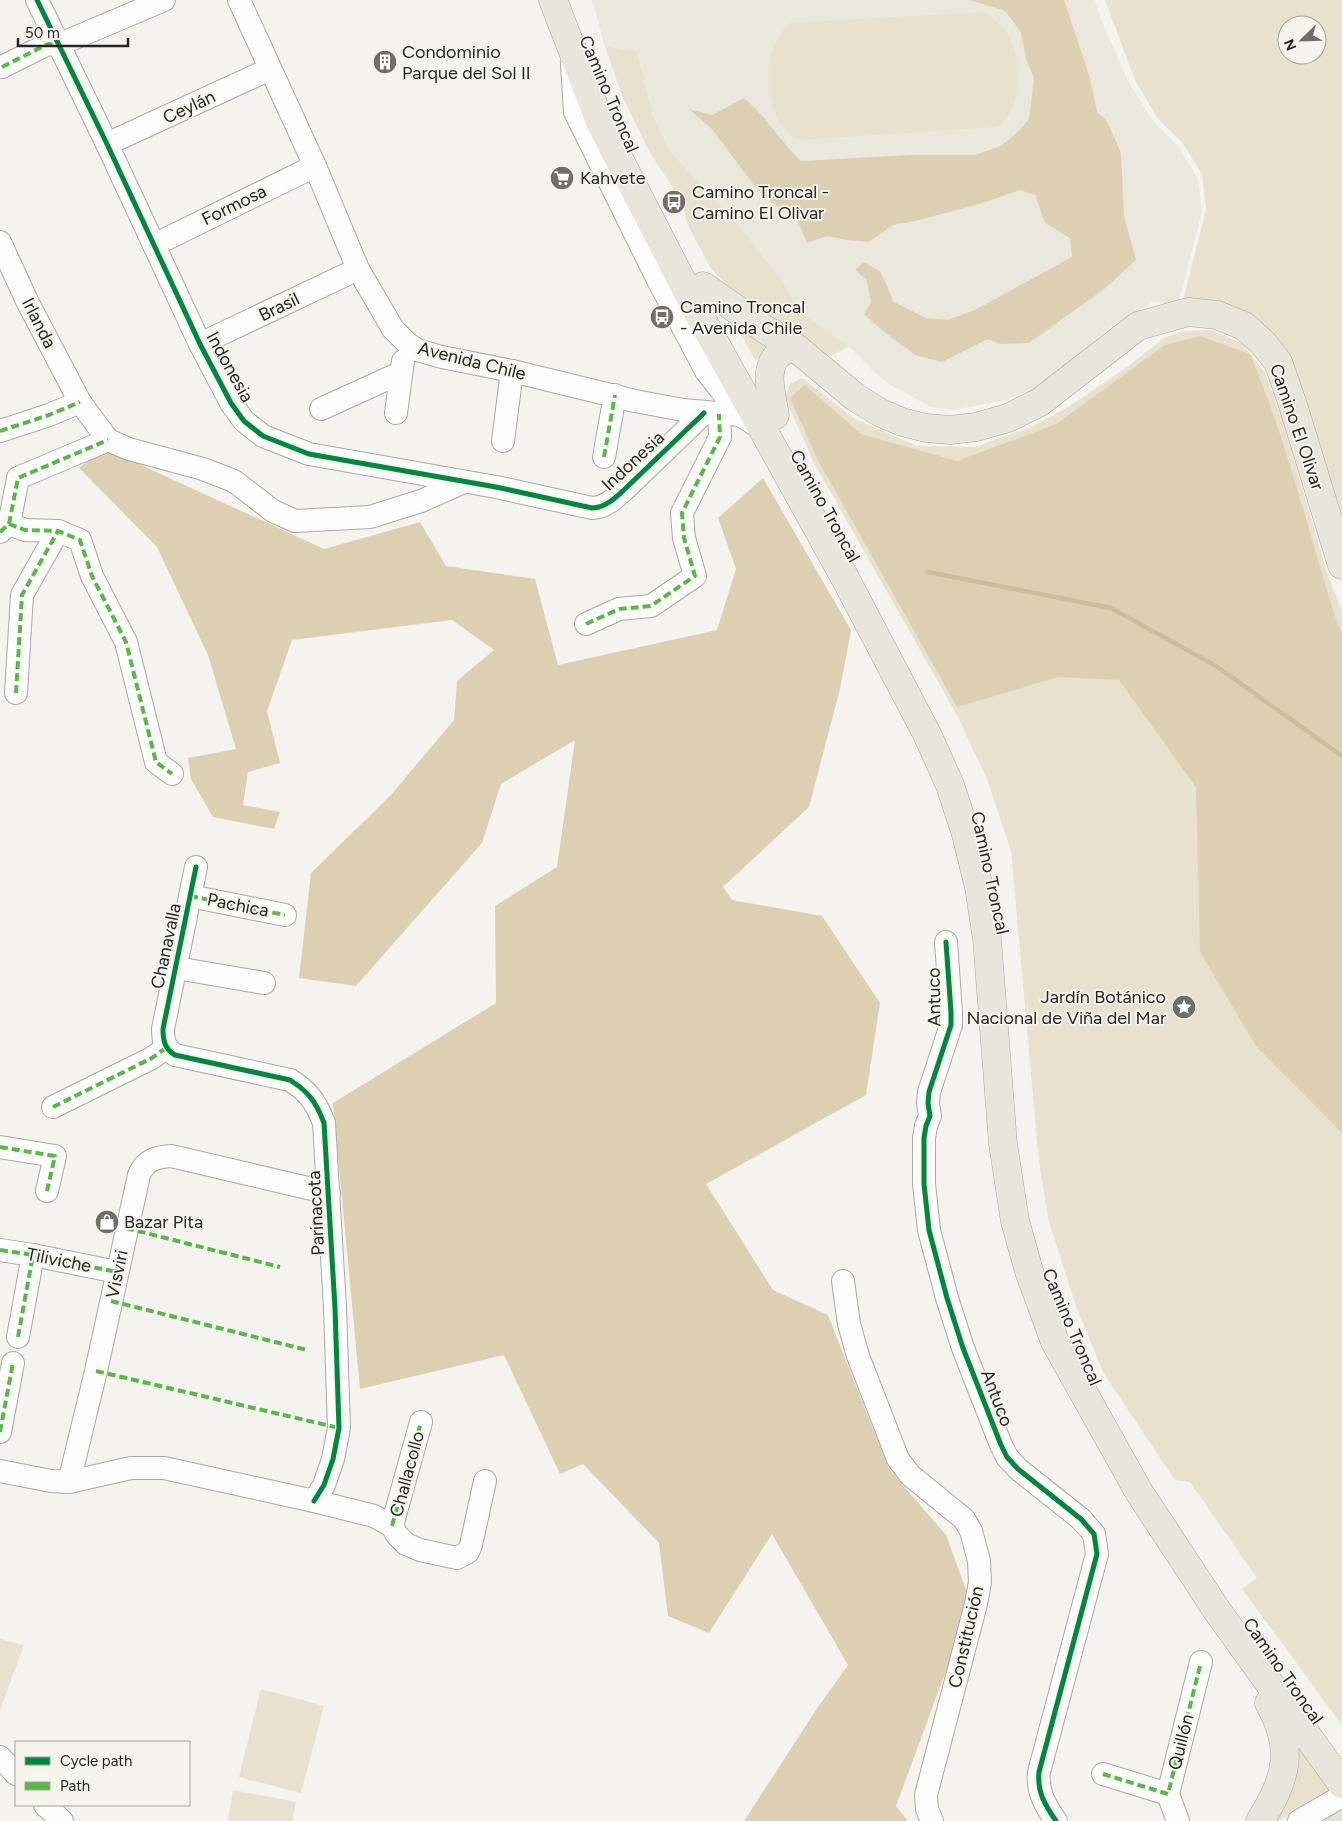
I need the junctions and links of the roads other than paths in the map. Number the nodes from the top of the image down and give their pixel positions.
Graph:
1 (37, 0) edge
2 (164, 0) edge
3 (240, 0) edge
4 (553, 0) edge
5 (570, 0) edge
6 (58, 45) junction
7 (572, 51) junction
8 (2, 67) dead end
9 (270, 69) junction
10 (107, 144) junction
11 (315, 166) junction
12 (0, 242) edge
13 (154, 245) junction
14 (358, 269) junction
15 (702, 286) junction
16 (407, 343) junction
17 (200, 344) junction
18 (796, 348) junction
19 (512, 371) junction
20 (706, 371) junction
21 (400, 373) junction
22 (615, 395) junction
23 (80, 402) junction
24 (321, 409) dead end
25 (396, 413) dead end
26 (740, 417) junction
27 (0, 431) edge
28 (108, 440) junction
29 (503, 441) dead end
30 (604, 457) dead end
31 (464, 482) junction
32 (4, 528) edge
33 (58, 531) junction
34 (1342, 565) edge
35 (586, 624) dead end
36 (16, 693) dead end
37 (172, 774) dead end
38 (196, 868) dead end
39 (190, 896) junction
40 (285, 914) dead end
41 (946, 942) dead end
42 (176, 968) junction
43 (264, 983) dead end
44 (165, 1039) junction
45 (53, 1106) dead end
46 (0, 1146) edge
47 (47, 1191) dead end
48 (329, 1193) junction
49 (0, 1250) edge
50 (34, 1255) junction
51 (117, 1272) junction
52 (843, 1281) dead end
53 (18, 1337) dead end
54 (14, 1363) dead end
55 (421, 1422) dead end
56 (0, 1432) edge
57 (0, 1472) edge
58 (485, 1481) dead end
59 (69, 1482) junction
60 (314, 1501) junction
61 (392, 1526) junction
62 (1218, 1612) junction
63 (1200, 1662) dead end
64 (0, 1757) edge
65 (15, 1773) edge
66 (1103, 1774) dead end
67 (1341, 1778) edge
68 (1168, 1794) junction
69 (932, 1821) edge
70 (1056, 1821) edge
71 (1178, 1821) edge
72 (1260, 1821) edge
73 (1299, 1821) edge

1 - 6 street, Indonesia
2 - 6 street
3 - 9 street, Avenida Chile
4 - 7 main road, Camino Troncal
5 - 15 main road, Camino Troncal
6 - 8 street
6 - 10 street, Indonesia
7 - 20 street, Camino Troncal
7 - 26 main road, Camino Troncal
9 - 10 street, Ceylán
9 - 11 street, Avenida Chile
10 - 13 street, Indonesia
11 - 13 street, Formosa
11 - 14 street, Avenida Chile
12 - 23 street, Irlanda
13 - 17 street, Indonesia
14 - 16 street, Avenida Chile
14 - 17 street, Brasil
15 - 18 main road, Camino El Olivar
15 - 26 main road, Camino Troncal
16 - 19 street, Avenida Chile
16 - 21 street
17 - 31 street, Indonesia
18 - 26 main road
18 - 34 main road, Camino El Olivar
19 - 22 street, Avenida Chile
19 - 29 street
20 - 26 street, Camino Troncal
20 - 26 street, Camino Troncal
21 - 24 street
21 - 25 street
22 - 26 street, Avenida Chile
22 - 30 street
23 - 27 street
23 - 28 street, Irlanda
26 - 31 street, Indonesia
26 - 35 street
26 - 62 main road, Camino Troncal
26 - 67 main road, Camino Troncal
28 - 31 street
28 - 32 street
32 - 33 street
33 - 36 street
33 - 37 street
38 - 39 street, Chanavalla
39 - 40 street, Pachica
39 - 42 street, Chanavalla
41 - 70 street, Antuco
42 - 43 street
42 - 44 street, Chanavalla
44 - 45 street
44 - 48 street, Parinacota
46 - 47 street
48 - 51 street, Visviri
48 - 60 street, Parinacota
49 - 50 street, Tiliviche
50 - 51 street, Tiliviche
50 - 53 street
51 - 59 street, Visviri
52 - 69 street, Constitución
54 - 56 street
55 - 61 street, Challacollo
57 - 59 street
58 - 61 street
59 - 60 street
60 - 61 street
62 - 67 main road, Camino Troncal
62 - 72 main road
63 - 68 street, Quillón
64 - 65 street
66 - 68 street
67 - 73 street
68 - 71 street, Quillón

